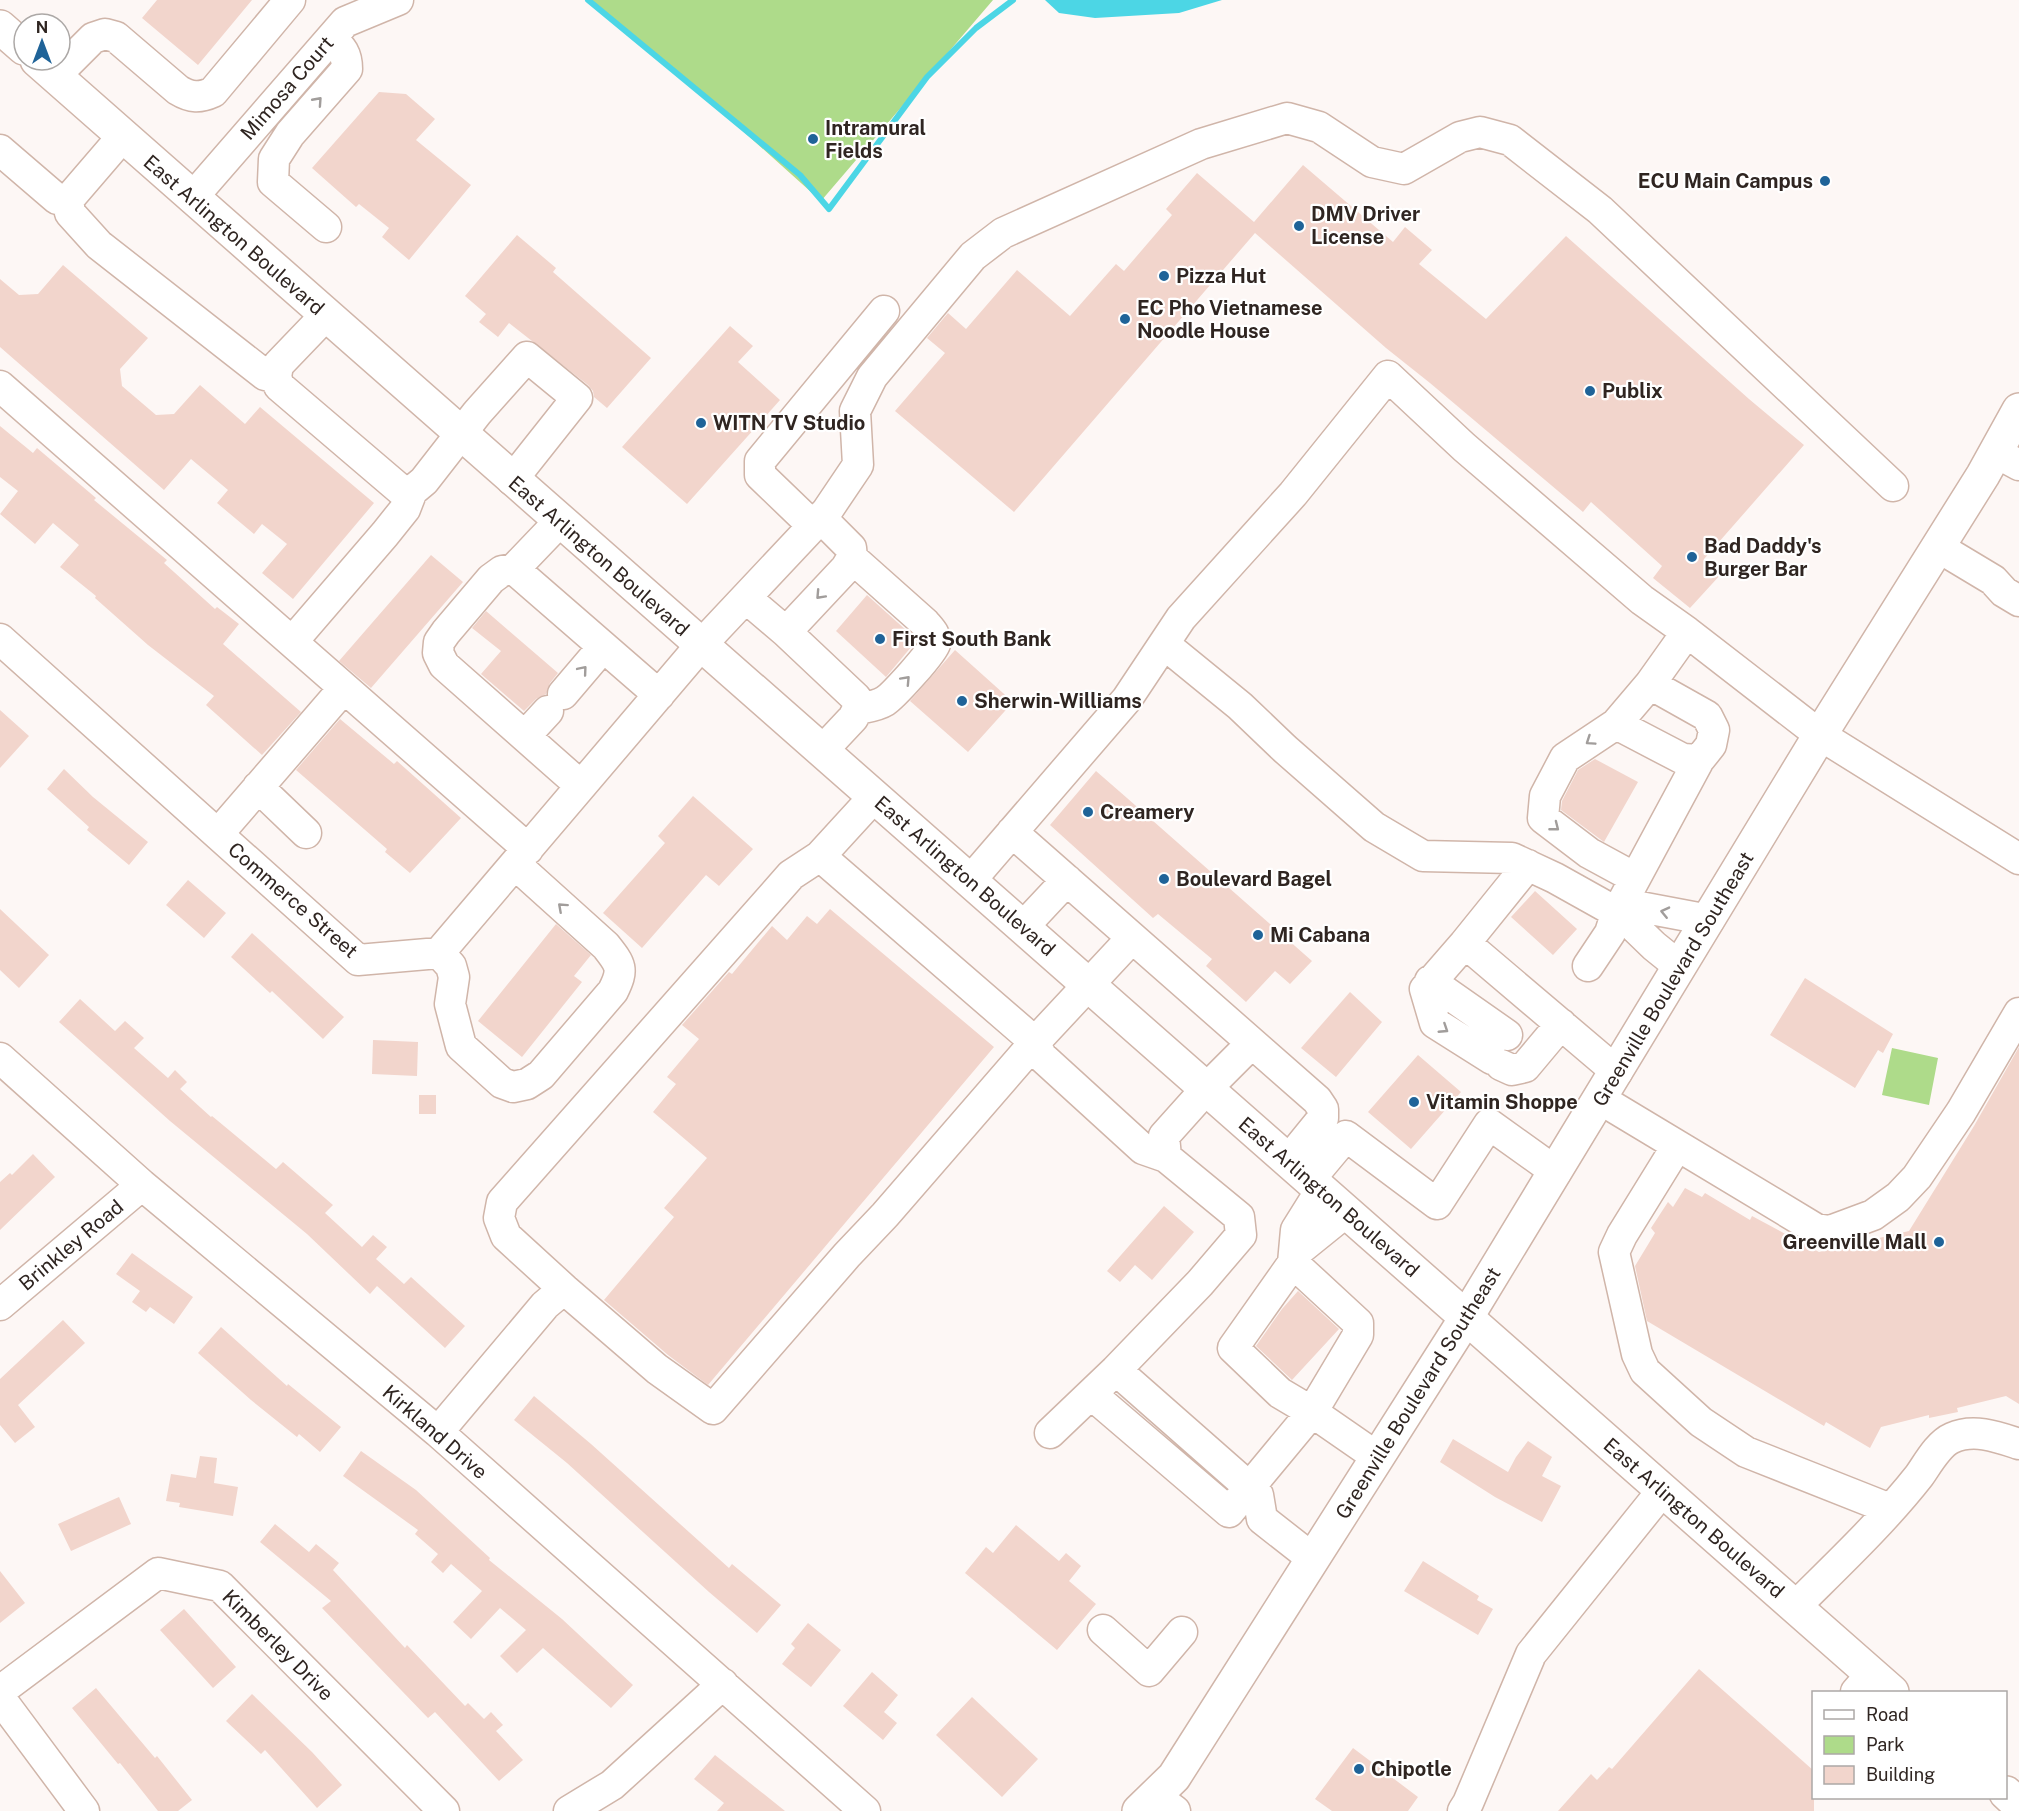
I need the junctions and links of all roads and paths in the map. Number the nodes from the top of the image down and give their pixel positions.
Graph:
1 (290, 0) edge
2 (398, 0) edge
3 (0, 27) edge
4 (12, 38) edge
5 (331, 38) junction
6 (72, 51) edge
7 (51, 72) edge
8 (262, 117) junction
9 (290, 134) junction
10 (123, 136) junction
11 (0, 150) edge
12 (192, 198) junction
13 (68, 200) junction
14 (326, 227) dead end
15 (884, 310) dead end
16 (326, 315) junction
17 (276, 377) junction
18 (0, 386) edge
19 (2019, 410) edge
20 (460, 434) junction
21 (2007, 459) edge
22 (512, 480) junction
23 (1893, 486) dead end
24 (412, 491) junction
25 (560, 522) junction
26 (817, 522) junction
27 (1938, 547) junction
28 (852, 558) junction
29 (514, 569) junction
30 (746, 598) junction
31 (2019, 601) edge
32 (786, 632) junction
33 (1687, 632) junction
34 (0, 639) edge
35 (292, 642) junction
36 (1164, 644) junction
37 (701, 645) junction
38 (603, 646) junction
39 (1650, 684) junction
40 (344, 688) junction
41 (659, 695) junction
42 (858, 708) junction
43 (1616, 724) junction
44 (1820, 735) junction
45 (525, 736) junction
46 (822, 752) junction
47 (1700, 760) junction
48 (581, 786) junction
49 (258, 788) junction
50 (874, 797) junction
51 (306, 832) dead end
52 (1012, 832) junction
53 (218, 834) junction
54 (820, 856) junction
55 (522, 857) junction
56 (2019, 859) edge
57 (1528, 865) junction
58 (1635, 878) junction
59 (1067, 880) junction
60 (970, 881) junction
61 (1619, 915) junction
62 (1709, 920) junction
63 (1023, 927) junction
64 (1132, 938) junction
65 (1465, 943) junction
66 (439, 953) junction
67 (1588, 966) dead end
68 (1680, 967) junction
69 (1088, 984) junction
70 (2019, 1013) edge
71 (1561, 1024) junction
72 (1035, 1042) junction
73 (1252, 1043) junction
74 (0, 1058) edge
75 (1608, 1086) junction
76 (1207, 1088) junction
77 (1677, 1146) junction
78 (1166, 1157) junction
79 (1556, 1172) junction
80 (1306, 1177) junction
81 (142, 1185) junction
82 (1346, 1212) junction
83 (1293, 1259) junction
84 (554, 1297) junction
85 (0, 1305) edge
86 (1466, 1318) junction
87 (1116, 1370) junction
88 (1091, 1394) junction
89 (1312, 1412) junction
90 (438, 1432) junction
91 (1050, 1433) dead end
92 (2019, 1444) edge
93 (1377, 1457) junction
94 (1250, 1488) junction
95 (1662, 1491) junction
96 (1890, 1509) junction
97 (1313, 1559) junction
98 (1795, 1607) junction
99 (1103, 1630) dead end
100 (1182, 1632) dead end
101 (723, 1684) junction
102 (1873, 1686) edge
103 (0, 1691) edge
104 (0, 1698) edge
105 (2007, 1794) edge
106 (2019, 1805) edge
107 (850, 1806) edge
108 (1156, 1806) edge
109 (84, 1811) edge
110 (444, 1811) edge
111 (568, 1811) edge
112 (1462, 1811) edge

1 - 6 street
2 - 5 street, Mimosa Court
3 - 4 main road
5 - 8 street, Mimosa Court
9 -> 5 street
7 - 10 main road, East Arlington Boulevard
8 - 9 street
8 - 12 street, Mimosa Court
9 - 14 street
10 - 12 main road, East Arlington Boulevard
10 - 13 street
11 - 13 street
12 - 16 main road, East Arlington Boulevard
13 - 17 street
15 - 26 street
16 - 17 street
16 - 20 main road, East Arlington Boulevard
17 - 24 street
18 - 35 street
19 - 21 main road, Greenville Boulevard Southeast
20 - 22 main road, East Arlington Boulevard
20 - 22 street
20 - 24 street
21 - 27 main road, Greenville Boulevard Southeast
22 - 25 main road, East Arlington Boulevard
23 - 26 street
24 - 35 street
25 - 29 street
25 - 37 main road, East Arlington Boulevard
26 - 28 street
26 - 30 street
27 - 31 street
27 - 44 main road, Greenville Boulevard Southeast
28 -> 32 street
42 -> 28 street
29 - 38 street
29 - 45 street
30 - 32 street
30 - 37 street
32 - 42 street
33 - 36 street
33 - 39 street
33 - 44 street
34 - 53 street, Commerce Street
35 - 40 street
36 - 52 street
36 - 57 street
37 - 41 street
37 - 46 main road, East Arlington Boulevard
38 - 41 street
45 -> 38 street
39 - 43 street
39 - 47 street
40 - 49 street
40 - 55 street
41 - 48 street
42 - 46 street
43 - 47 street
43 -> 58 street
44 - 56 street
44 - 62 main road, Greenville Boulevard Southeast
45 - 48 street
46 - 50 main road, East Arlington Boulevard
47 - 58 street
48 - 55 street
49 - 51 street
49 - 53 street
50 - 54 street
50 - 60 main road, East Arlington Boulevard
52 - 59 street
52 - 60 street
53 - 66 street, Commerce Street
54 - 72 street
54 - 84 street
55 - 66 street
66 -> 55 street
57 - 61 street
57 - 65 street
58 - 61 street
59 - 63 street
59 - 64 street
60 - 63 main road, East Arlington Boulevard
62 -> 61 street
61 - 67 street
61 - 68 street
62 - 68 main road, Greenville Boulevard Southeast
63 - 69 main road, East Arlington Boulevard
64 - 69 street
64 - 73 street
65 - 71 street
65 -> 71 street
68 - 75 main road, Greenville Boulevard Southeast
69 - 72 street
69 - 76 main road, East Arlington Boulevard
70 - 77 street
71 - 75 street
72 - 78 street
72 - 84 street
73 - 76 street
73 - 80 street
74 - 81 street, Kirkland Drive
75 - 77 street
75 - 79 main road, Greenville Boulevard Southeast
76 - 78 street
76 - 80 main road, East Arlington Boulevard
77 - 96 street
78 - 87 street
79 - 80 street
79 - 86 main road, Greenville Boulevard Southeast
80 - 82 main road, East Arlington Boulevard
80 - 83 street
81 - 85 street, Brinkley Road
81 - 90 street, Kirkland Drive
82 - 83 street
82 - 86 main road, East Arlington Boulevard
83 - 89 street
83 - 89 street
84 - 90 street
86 - 93 main road, Greenville Boulevard Southeast
86 - 95 main road, East Arlington Boulevard
87 - 88 street
87 - 94 street
88 - 91 street
88 - 94 street
89 - 93 street
89 - 94 street
90 - 101 street, Kirkland Drive
92 - 96 street
93 - 97 main road, Greenville Boulevard Southeast
94 - 97 street
95 - 98 main road, East Arlington Boulevard
95 - 112 street
96 - 98 street
97 - 108 main road, Greenville Boulevard Southeast
98 - 102 main road, East Arlington Boulevard
99 - 100 street
101 - 107 street, Kirkland Drive
101 - 111 street
103 - 110 street, Kimberley Drive
104 - 109 street
105 - 106 main road

